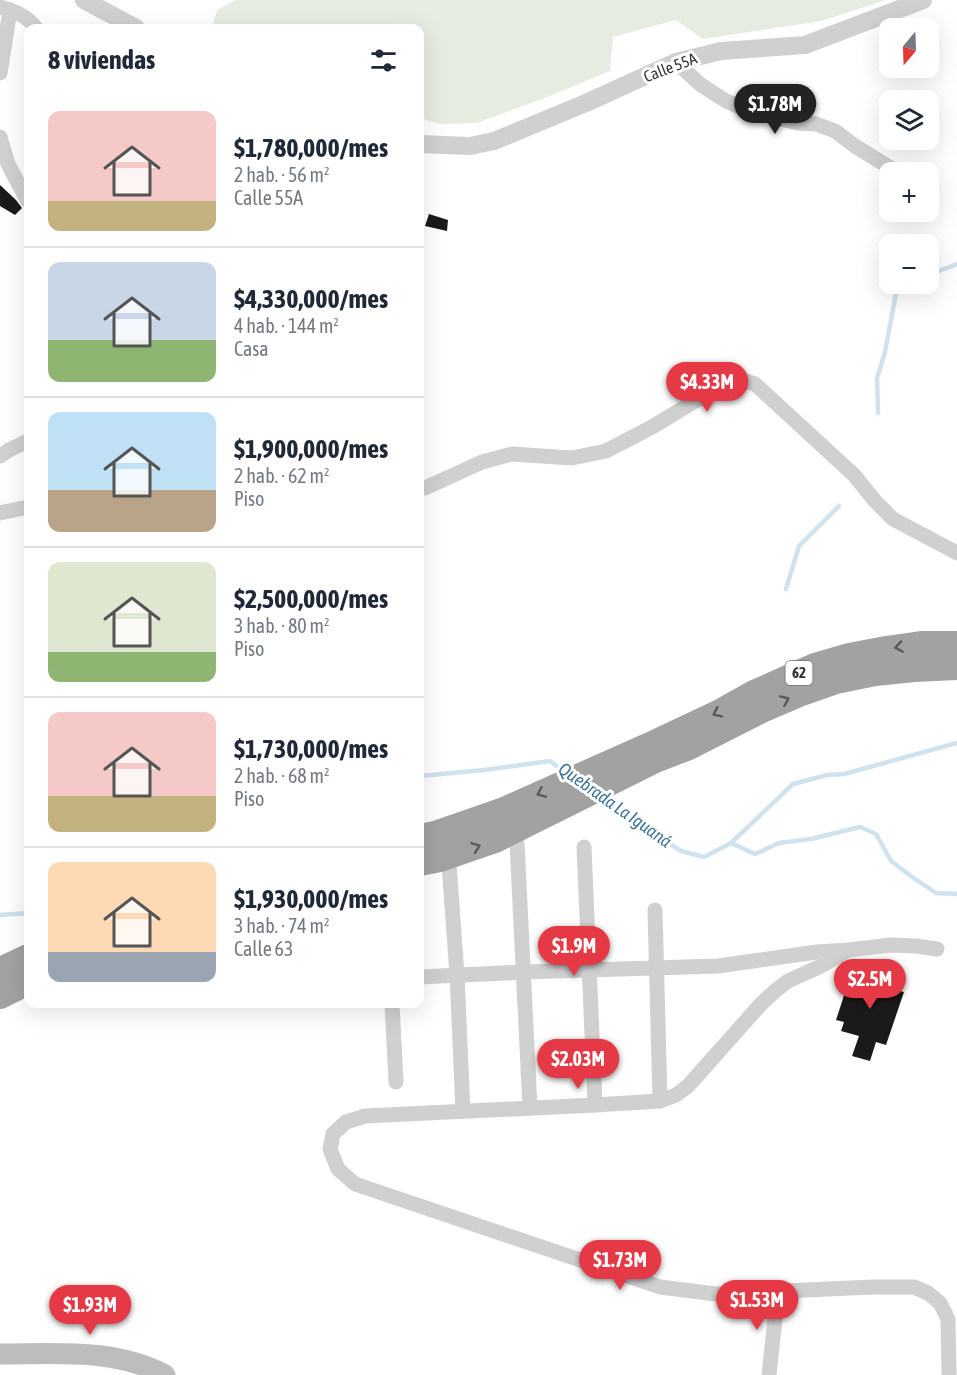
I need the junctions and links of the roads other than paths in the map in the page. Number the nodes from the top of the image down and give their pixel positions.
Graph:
1 (84, 0) edge
2 (923, 0) edge
3 (5, 8) edge
4 (32, 24) edge
5 (129, 24) edge
6 (676, 62) junction
7 (0, 73) edge
8 (0, 137) edge
9 (424, 144) edge
10 (882, 162) edge
11 (24, 194) edge
12 (24, 443) edge
13 (0, 456) edge
14 (424, 488) edge
15 (24, 508) edge
16 (0, 513) edge
17 (957, 553) edge
18 (957, 644) edge
19 (957, 667) edge
20 (654, 752) junction
21 (424, 836) edge
22 (517, 843) dead end
23 (584, 847) dead end
24 (424, 862) edge
25 (449, 864) dead end
26 (655, 910) dead end
27 (937, 949) dead end
28 (848, 950) junction
29 (24, 959) edge
30 (657, 967) junction
31 (590, 969) junction
32 (0, 970) edge
33 (523, 972) junction
34 (457, 975) junction
35 (424, 977) edge
36 (24, 984) edge
37 (0, 996) edge
38 (392, 1008) edge
39 (396, 1082) dead end
40 (660, 1101) junction
41 (595, 1105) junction
42 (530, 1108) junction
43 (463, 1111) junction
44 (778, 1291) junction
45 (0, 1354) edge
46 (165, 1375) edge
47 (769, 1375) edge
48 (949, 1375) edge

1 - 5 street
2 - 6 street, Calle 55A
3 - 4 street
3 - 7 street
6 - 9 street, Calle 55A
6 - 10 street
8 - 11 street
12 - 13 street
14 - 17 street
15 - 16 street
18 -> 20 highway, 62
20 -> 19 highway, 62
20 -> 21 highway, 62
24 -> 20 highway, 62
22 - 33 street
23 - 31 street
25 - 34 street
26 - 30 street
27 - 28 street
28 - 30 street
28 - 40 street
29 - 32 highway
30 - 31 street
30 - 40 street
31 - 33 street
31 - 41 street
33 - 34 street
33 - 42 street
34 - 35 street
34 - 43 street
36 - 37 highway
38 - 39 street
40 - 41 street
41 - 42 street
42 - 43 street
43 - 44 street
44 - 47 street
44 - 48 street
45 - 46 main road

